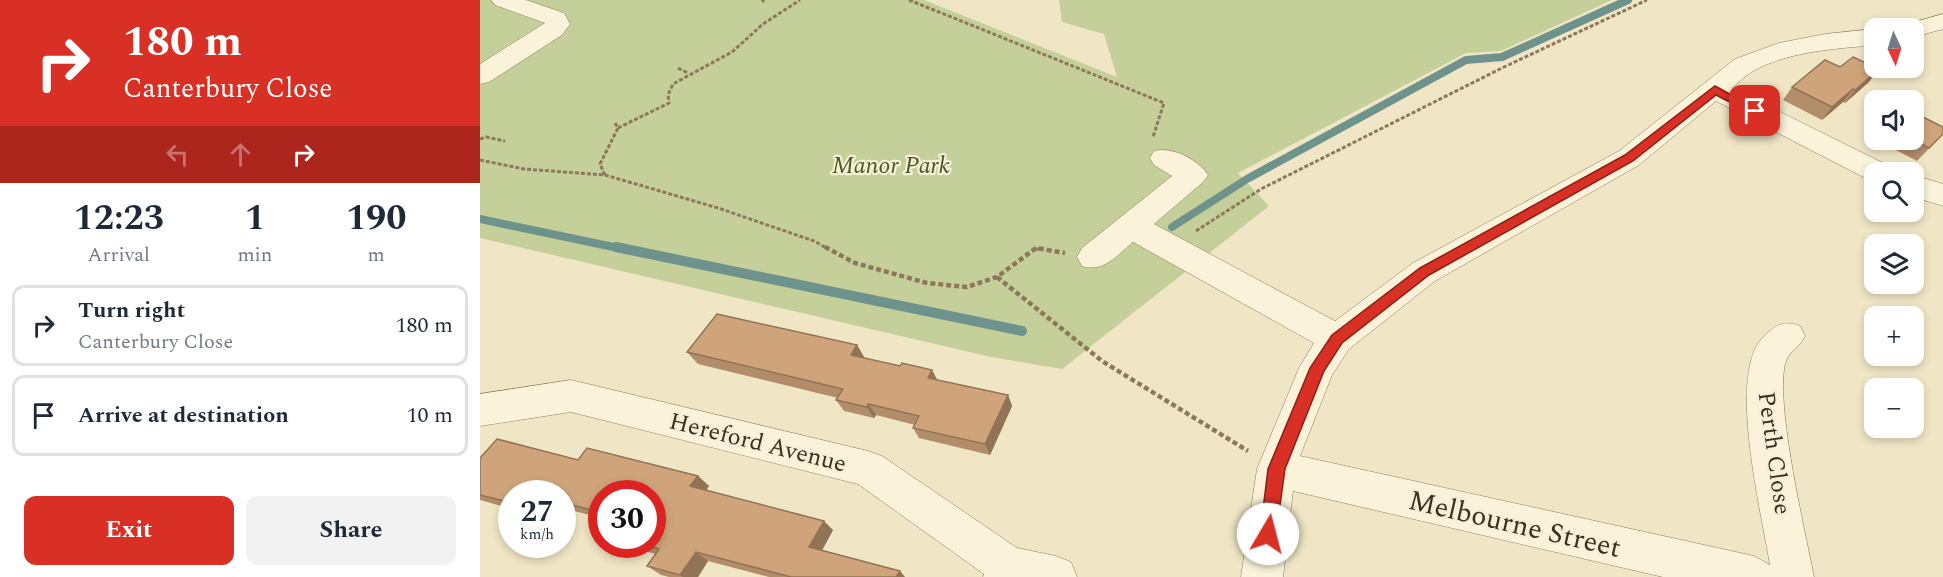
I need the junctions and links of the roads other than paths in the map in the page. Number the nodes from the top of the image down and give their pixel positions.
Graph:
1 (503, 0) edge
2 (1943, 21) edge
3 (1924, 27) edge
4 (1864, 38) edge
5 (480, 76) edge
6 (1715, 90) junction
7 (1164, 158) road end
8 (1864, 165) edge
9 (1924, 189) edge
10 (1943, 195) edge
11 (1131, 226) junction
12 (1093, 257) road end
13 (1788, 336) dead end
14 (1337, 339) junction
15 (480, 410) edge
16 (1276, 469) junction
17 (1007, 572) edge
18 (1056, 577) edge
19 (1262, 577) edge
20 (1754, 577) edge
21 (1793, 577) edge

1 - 5 street
2 - 3 street
4 - 6 street
6 - 8 street
6 - 14 street
7 - 11 street
9 - 10 street
11 - 12 street
11 - 14 street
13 - 21 street, Perth Close
14 - 16 street
15 - 17 street, Hereford Avenue
16 - 19 street
16 - 20 street, Melbourne Street
17 - 18 street

